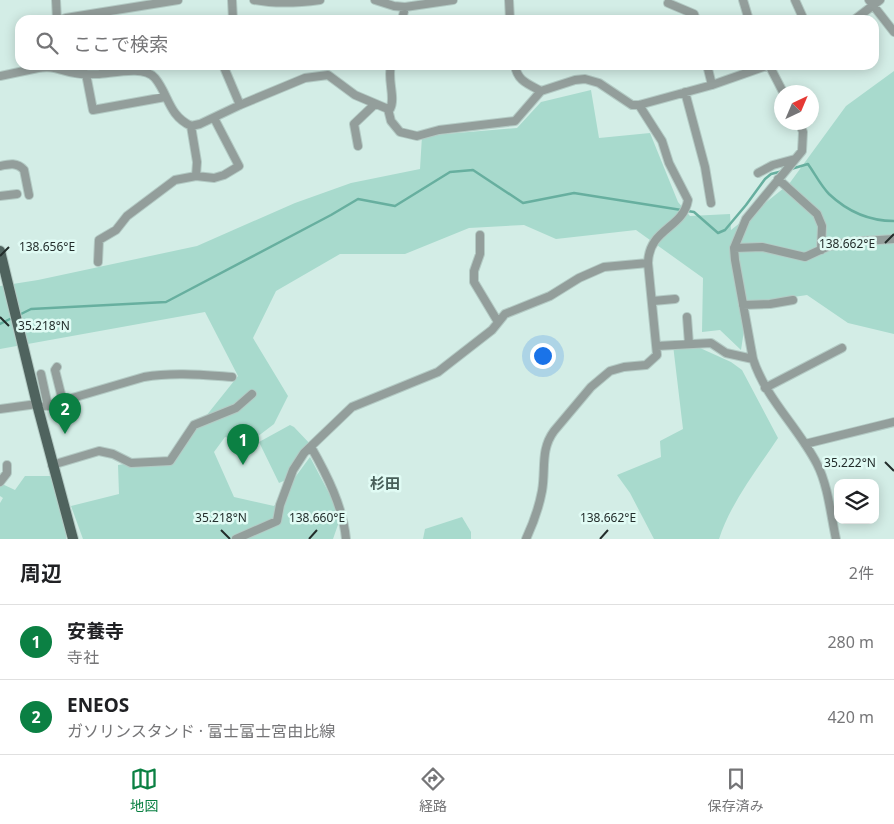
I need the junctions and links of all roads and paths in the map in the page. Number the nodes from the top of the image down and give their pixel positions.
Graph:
1 (56, 0) edge
2 (178, 0) edge
3 (232, 0) edge
4 (254, 0) edge
5 (320, 0) edge
6 (375, 0) edge
7 (453, 0) edge
8 (508, 0) edge
9 (743, 0) edge
10 (795, 0) edge
11 (148, 2) edge
12 (874, 2) edge
13 (668, 3) dead end
14 (405, 6) junction
15 (58, 15) edge
16 (81, 15) edge
17 (233, 15) edge
18 (403, 15) edge
19 (510, 15) edge
20 (694, 15) edge
21 (748, 15) edge
22 (802, 15) edge
23 (860, 15) edge
24 (894, 32) edge
25 (23, 70) edge
26 (63, 70) edge
27 (225, 70) edge
28 (390, 70) edge
29 (516, 70) edge
30 (708, 70) edge
31 (755, 70) edge
32 (772, 70) edge
33 (86, 74) junction
34 (0, 76) edge
35 (712, 85) junction
36 (779, 85) edge
37 (541, 91) junction
38 (685, 92) junction
39 (165, 97) junction
40 (375, 104) junction
41 (240, 105) junction
42 (639, 105) junction
43 (388, 109) junction
44 (214, 118) junction
45 (191, 126) junction
46 (802, 130) edge
47 (358, 146) dead end
48 (792, 162) junction
49 (0, 166) edge
50 (758, 172) dead end
51 (196, 176) junction
52 (780, 177) junction
53 (17, 194) dead end
54 (29, 195) dead end
55 (0, 196) edge
56 (711, 203) dead end
57 (480, 235) dead end
58 (894, 239) edge
59 (734, 248) junction
60 (821, 250) junction
61 (0, 251) edge
62 (98, 262) dead end
63 (648, 263) junction
64 (675, 299) dead end
65 (793, 300) dead end
66 (652, 301) junction
67 (743, 305) junction
68 (687, 317) dead end
69 (498, 322) junction
70 (689, 344) junction
71 (656, 346) junction
72 (842, 348) dead end
73 (753, 359) junction
74 (57, 367) dead end
75 (41, 374) dead end
76 (232, 377) dead end
77 (765, 388) junction
78 (252, 394) dead end
79 (63, 402) junction
80 (41, 406) junction
81 (0, 409) edge
82 (894, 422) edge
83 (805, 444) junction
84 (311, 447) junction
85 (7, 465) dead end
86 (52, 466) junction
87 (0, 482) edge
88 (73, 539) edge
89 (236, 539) edge
90 (346, 539) edge
91 (526, 539) edge
92 (836, 539) edge

1 - 15 street
2 - 11 street
3 - 17 street
4 - 5 street
6 - 14 street
7 - 14 street
8 - 19 street
9 - 21 street
10 - 22 street
11 - 16 street
12 - 23 street
12 - 24 street
13 - 20 street
14 - 18 street
25 - 34 street
26 - 33 street
27 - 41 street
28 - 43 street
29 - 37 street
30 - 35 street
31 - 35 street
32 - 36 street
33 - 39 street
33 - 39 street
35 - 38 street
37 - 42 street
37 - 43 street
38 - 42 street
38 - 56 street
39 - 45 street
40 - 41 street
40 - 43 street
40 - 47 street
41 - 44 street
42 - 63 street
44 - 45 street
44 - 51 street
45 - 51 street
46 - 48 street
48 - 50 street
48 - 52 street
49 - 54 street
51 - 62 street
52 - 59 street
52 - 60 street
53 - 55 street
57 - 69 street
58 - 60 street
59 - 60 street
59 - 67 street
61 - 80 main road
63 - 66 street
63 - 69 street
64 - 66 street
65 - 67 street
66 - 71 street
67 - 73 street
68 - 70 street
69 - 84 street
70 - 71 street
70 - 73 street
71 - 91 street
72 - 77 street
73 - 77 street
74 - 79 street
75 - 80 street
76 - 79 street
77 - 83 street
78 - 86 street
79 - 80 street
80 - 81 street
80 - 86 main road
82 - 83 street
83 - 92 street
84 - 89 street
84 - 90 street
85 - 87 street
86 - 88 main road

